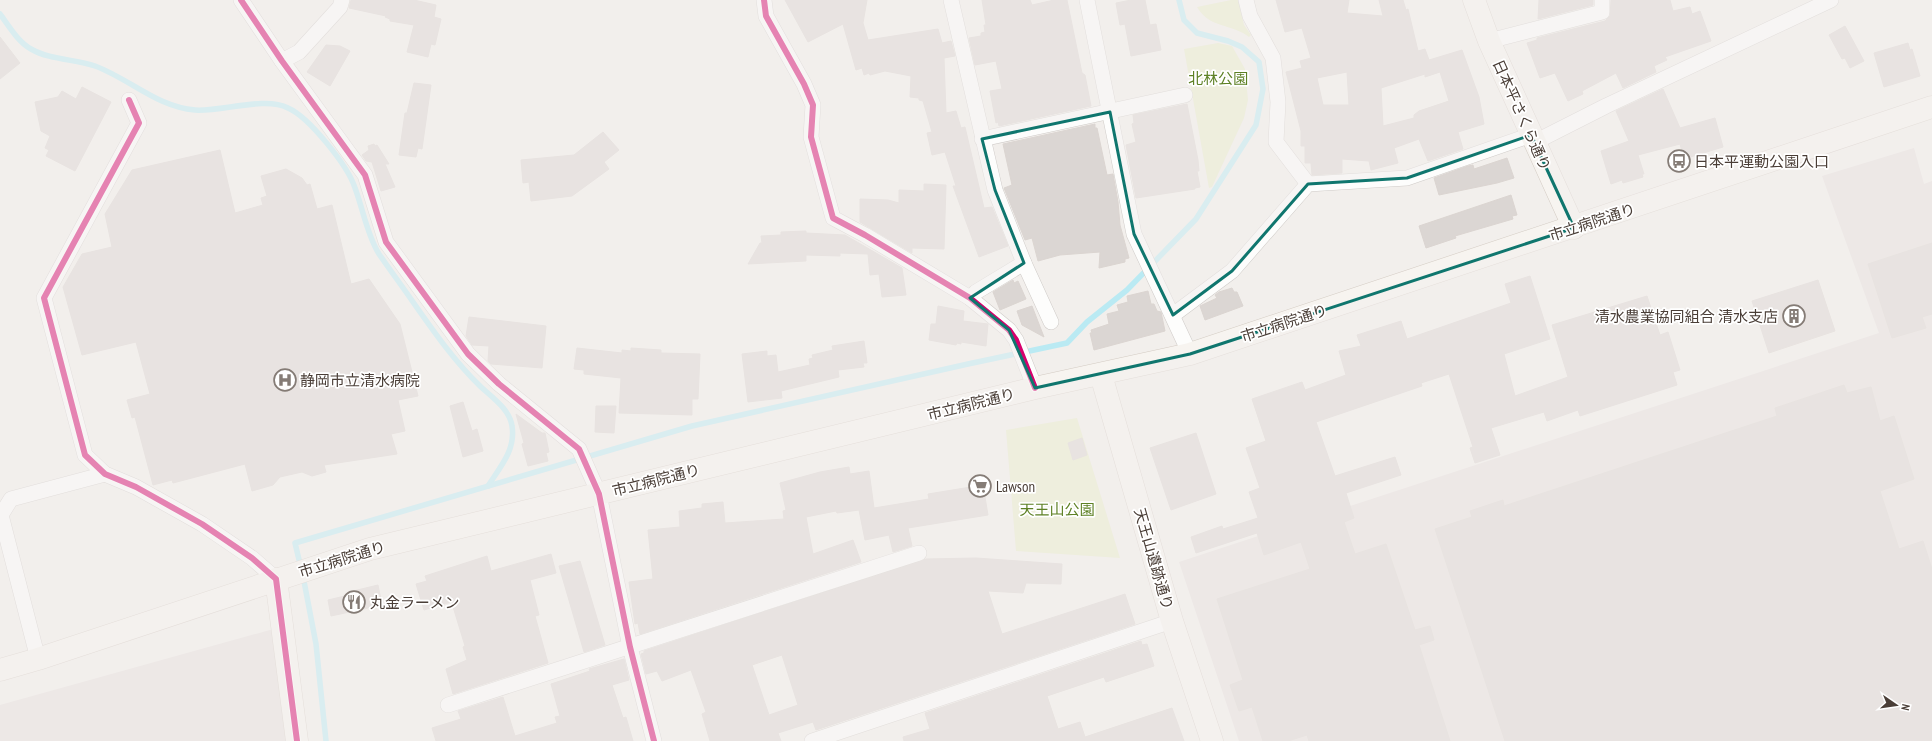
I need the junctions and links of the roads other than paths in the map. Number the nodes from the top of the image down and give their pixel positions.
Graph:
1 (241, 0) edge
2 (342, 0) edge
3 (764, 0) edge
4 (951, 0) edge
5 (1087, 0) edge
6 (1246, 0) edge
7 (1474, 0) edge
8 (1602, 0) edge
9 (1831, 0) edge
10 (1489, 41) junction
11 (282, 61) junction
12 (1185, 95) dead end
13 (129, 100) dead end
14 (1932, 107) edge
15 (1110, 112) junction
16 (1533, 138) junction
17 (982, 139) junction
18 (1308, 184) junction
19 (1574, 228) junction
20 (1024, 263) junction
21 (970, 298) junction
22 (1173, 315) junction
23 (1051, 322) dead end
24 (1190, 354) junction
25 (1101, 375) junction
26 (1035, 388) junction
27 (105, 474) junction
28 (599, 494) junction
29 (919, 553) dead end
30 (276, 579) junction
31 (1172, 621) junction
32 (630, 647) junction
33 (38, 659) junction
34 (0, 670) edge
35 (448, 705) dead end
36 (297, 741) edge
37 (654, 741) edge
38 (812, 741) edge
39 (1212, 741) edge

1 - 11 street
2 - 11 street
3 - 21 street
4 - 17 street
5 - 15 street
6 - 18 street
7 - 10 main road, 日本平さくら通り
8 - 10 street
9 - 16 street
10 - 16 main road, 日本平さくら通り
11 - 28 street
12 - 15 street
13 - 27 street
14 - 19 main road, 市立病院通り
15 - 17 street
15 - 22 street
16 - 18 street
16 - 19 main road, 日本平さくら通り
17 - 20 street
18 - 22 street
19 - 24 main road, 市立病院通り
20 - 21 street
20 - 23 street
21 - 26 street
22 - 24 street
24 - 25 main road, 市立病院通り
25 - 26 main road, 市立病院通り
25 - 31 main road, 天王山遺跡通り
26 - 28 main road, 市立病院通り
27 - 30 street
27 - 33 street
28 - 30 main road, 市立病院通り
28 - 32 street
29 - 32 street
30 - 33 main road, 市立病院通り
30 - 36 main road
31 - 38 street
31 - 39 main road, 天王山遺跡通り
32 - 35 street
32 - 37 street
33 - 34 main road, 市立病院通り

